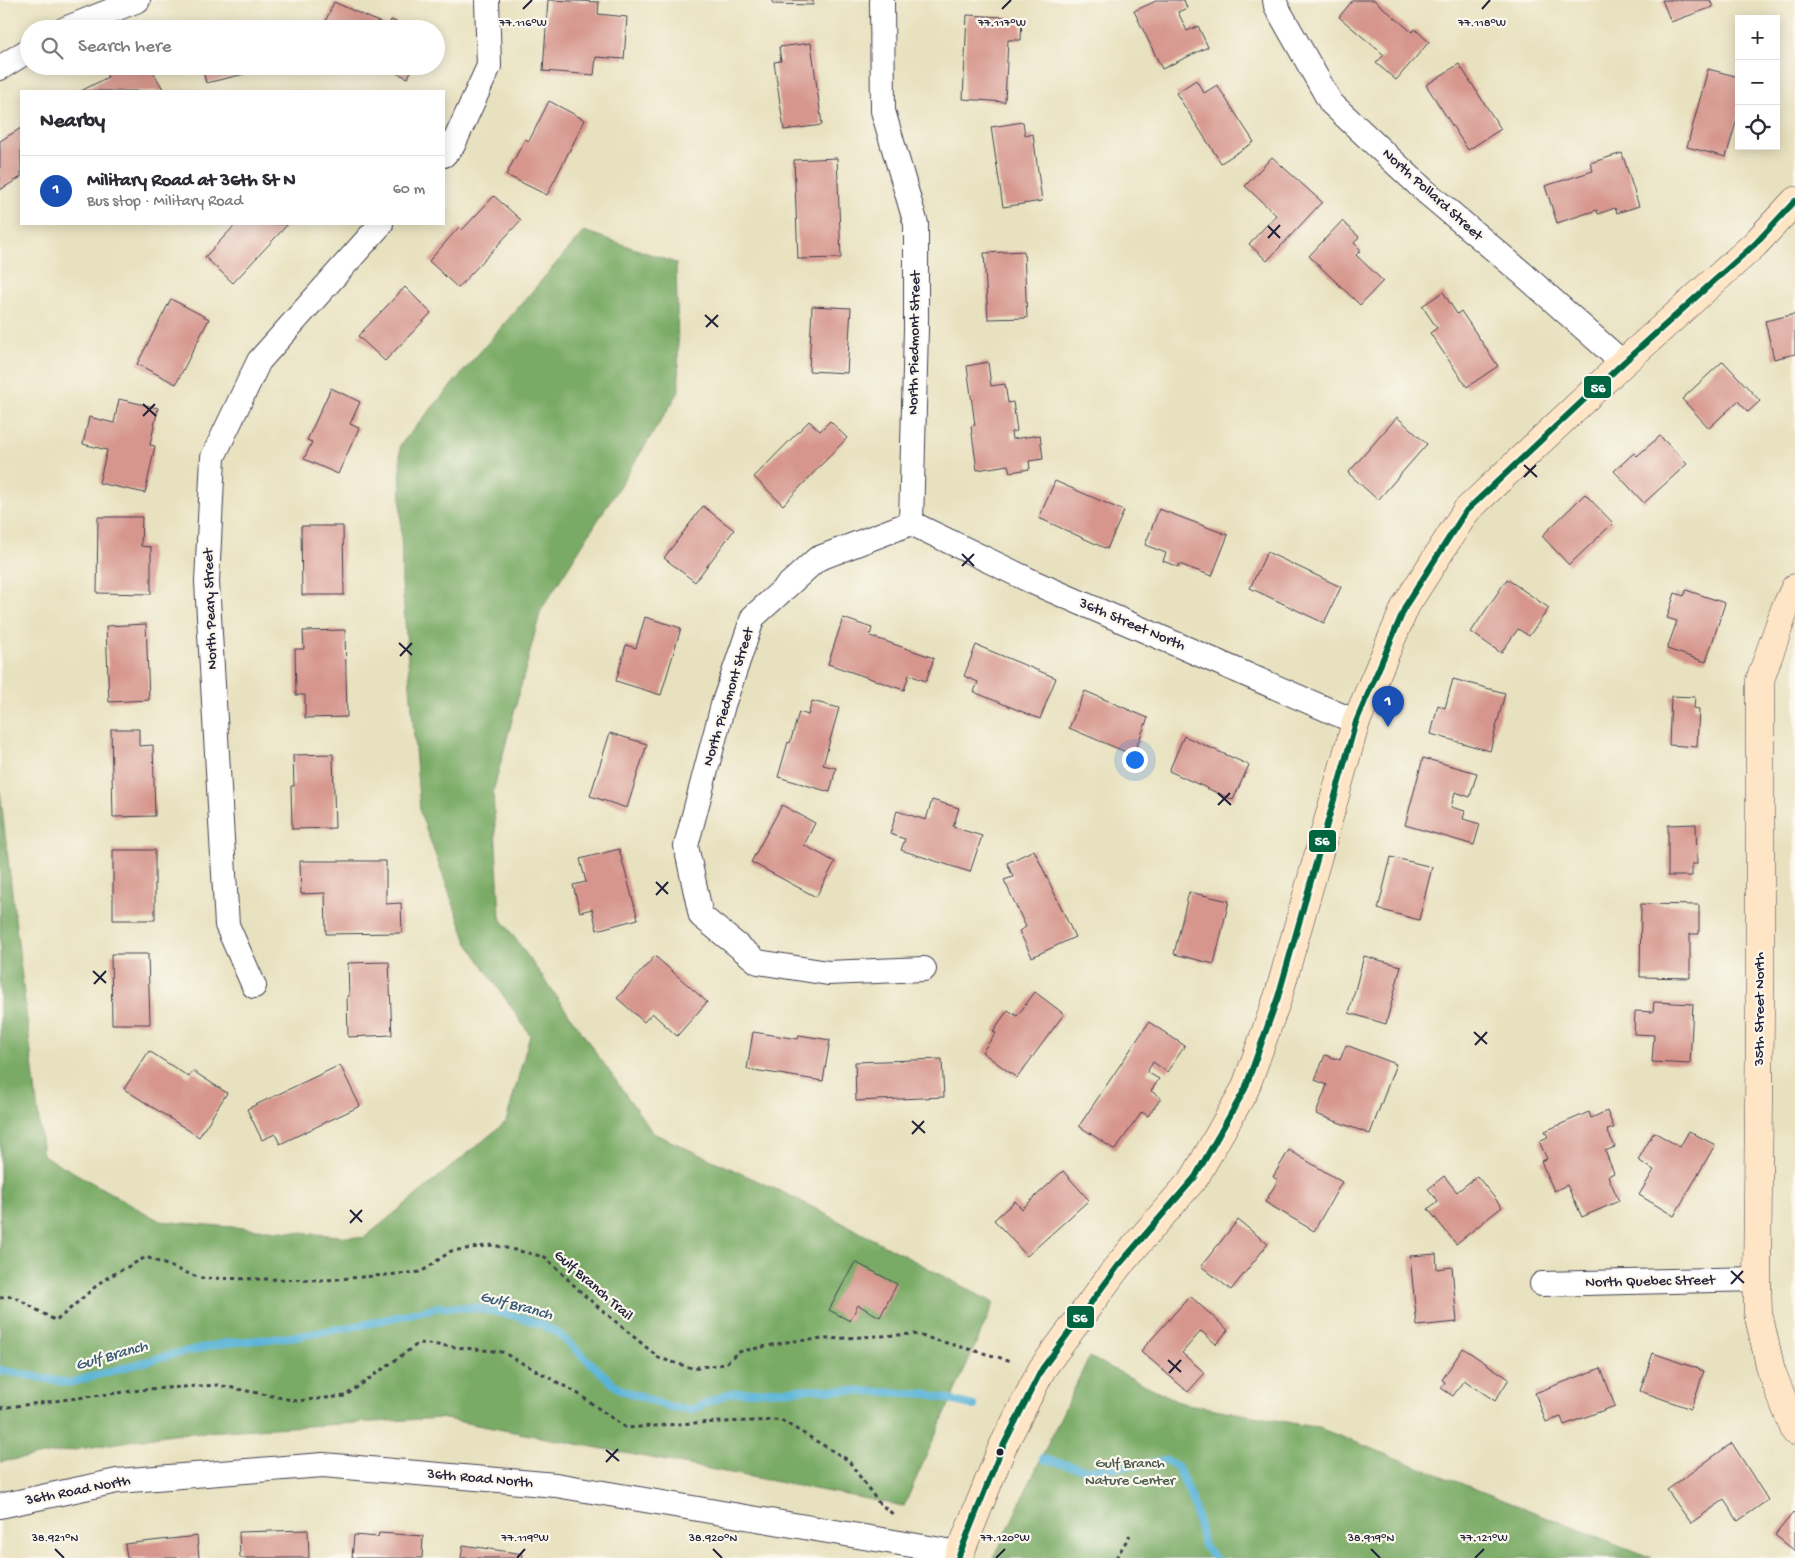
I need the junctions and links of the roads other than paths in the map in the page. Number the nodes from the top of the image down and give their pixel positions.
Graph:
1 (138, 0) edge
2 (487, 0) edge
3 (882, 0) edge
4 (1275, 0) edge
5 (88, 20) edge
6 (20, 56) edge
7 (0, 68) edge
8 (445, 154) edge
9 (1795, 201) edge
10 (380, 225) edge
11 (1623, 363) junction
12 (910, 523) junction
13 (1795, 588) edge
14 (1356, 722) junction
15 (924, 969) dead end
16 (254, 986) dead end
17 (1757, 1279) junction
18 (1542, 1284) dead end
19 (1795, 1431) edge
20 (0, 1506) edge
21 (958, 1555) edge

1 - 5 street
2 - 8 street
3 - 12 street, North Piedmont Street
4 - 11 street, North Pollard Street
6 - 7 street
9 - 11 main road
10 - 16 street, North Peary Street
11 - 14 main road
12 - 14 street, 36th Street North
12 - 15 street, North Piedmont Street
13 - 17 main road, 35th Street North
14 - 21 main road
17 - 18 street, North Quebec Street
17 - 19 main road, 35th Street North
20 - 21 street, 36th Road North

